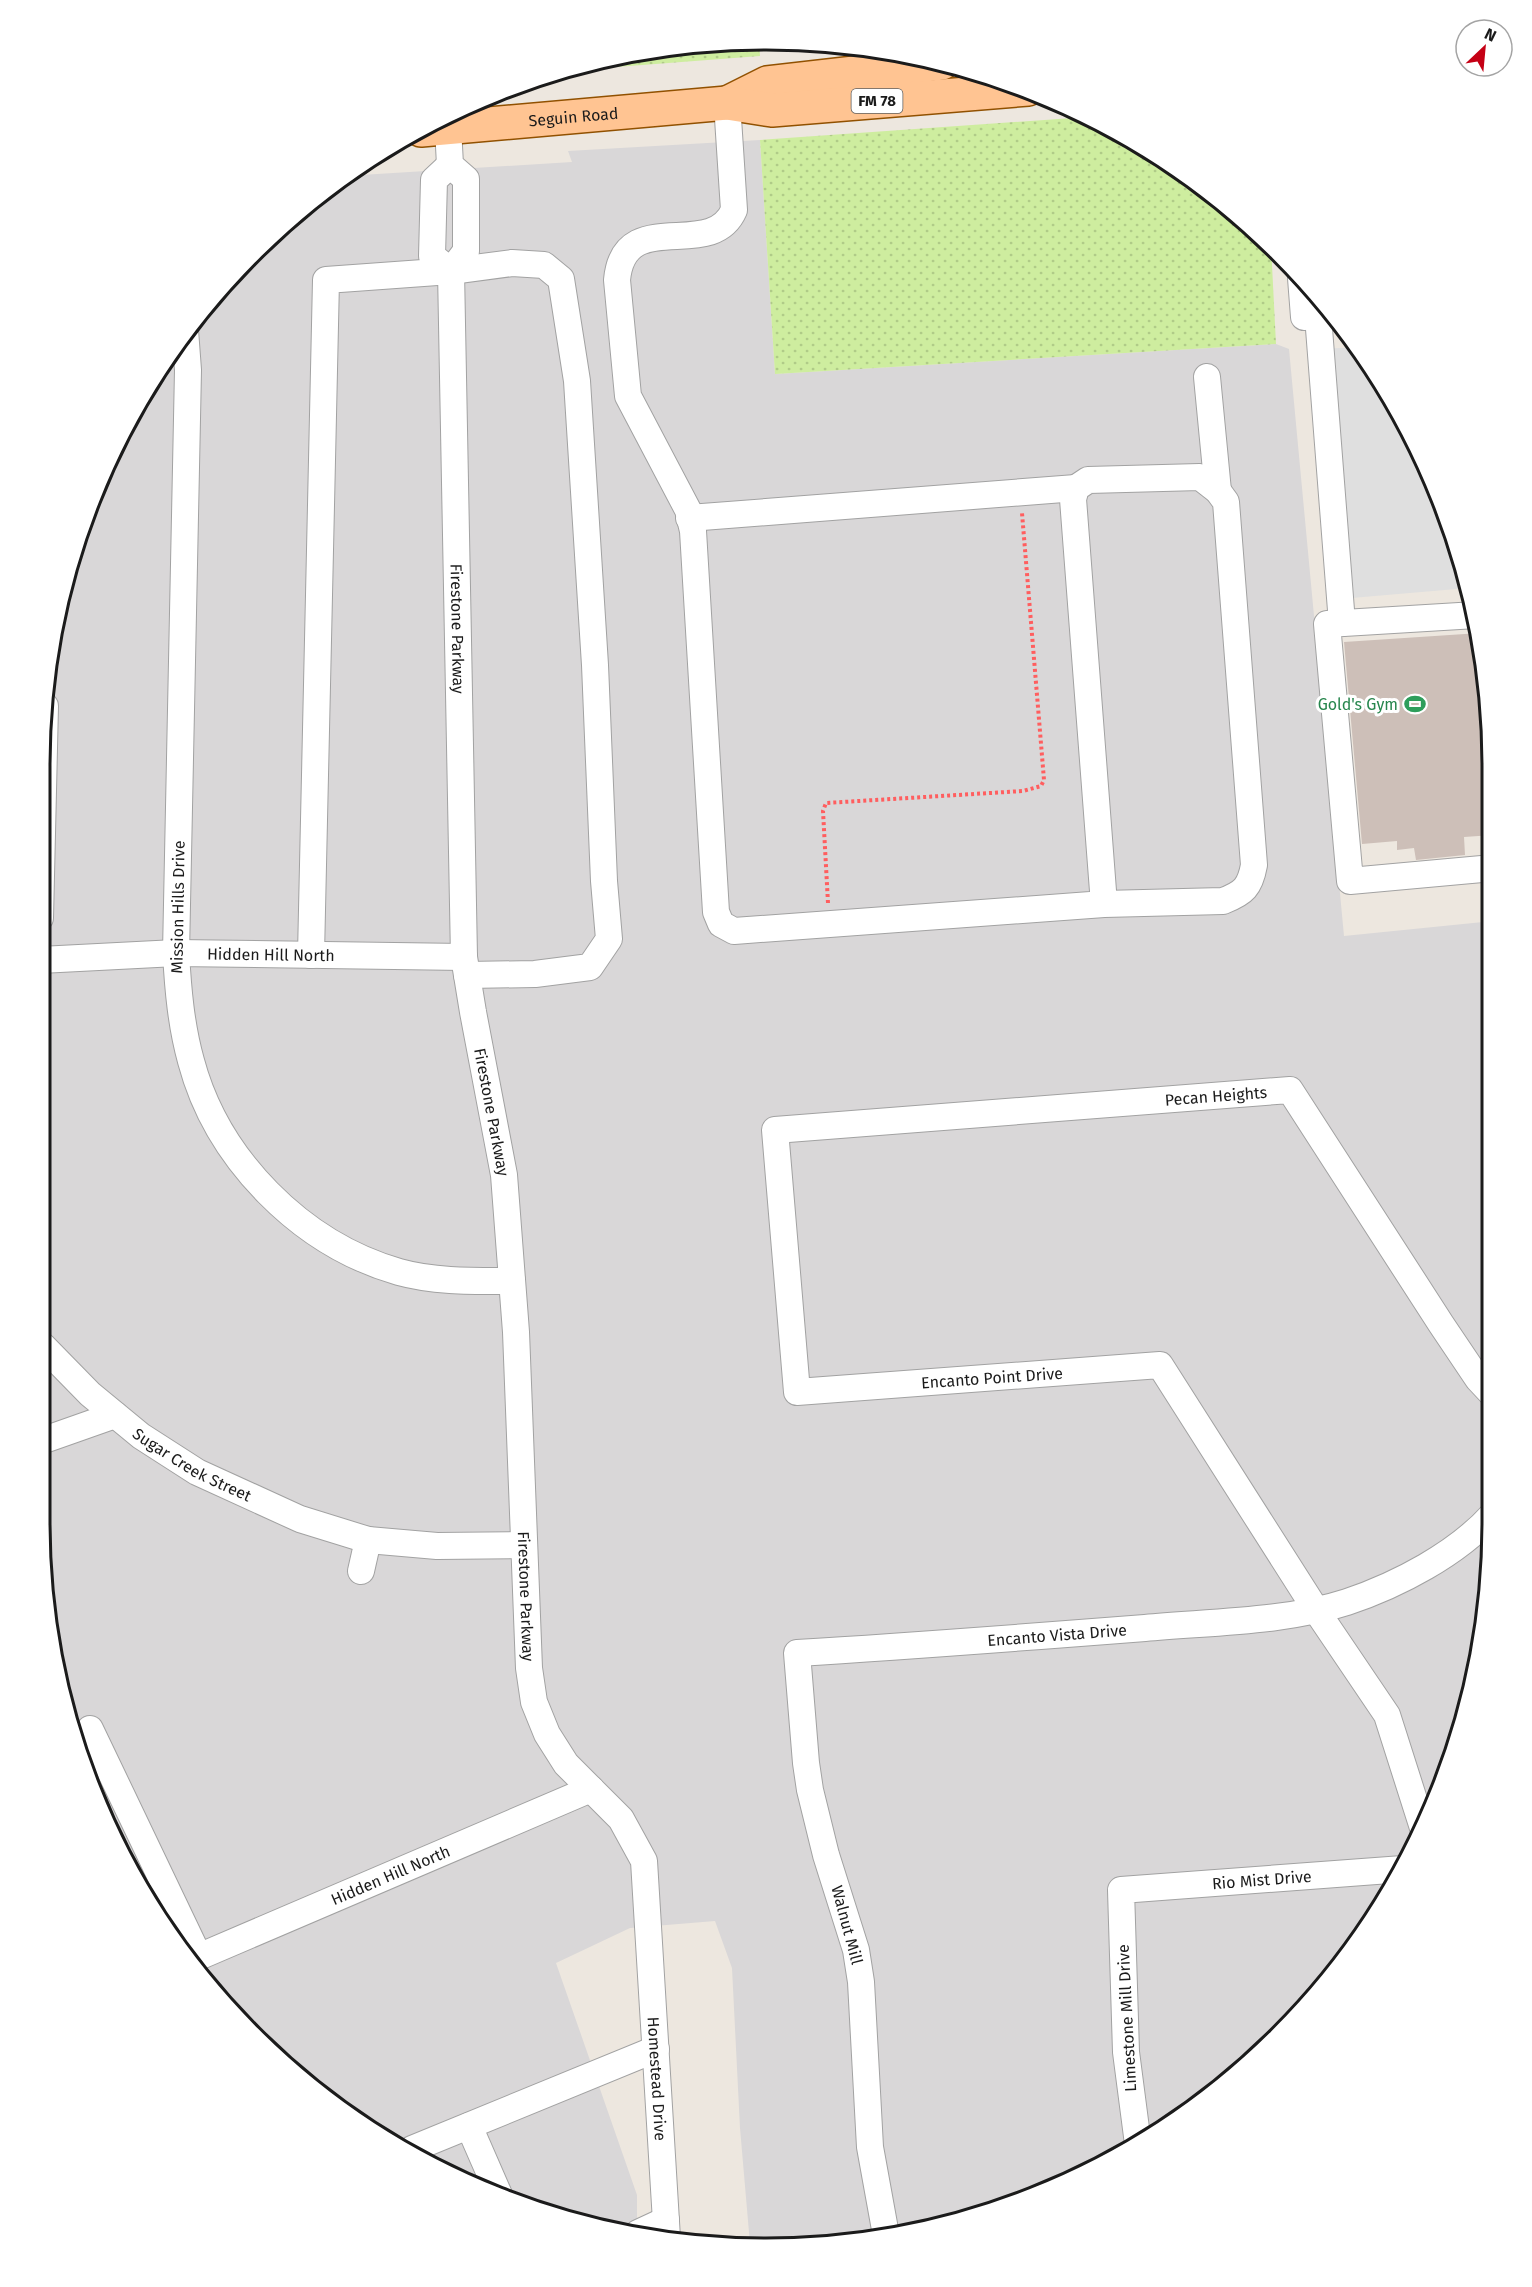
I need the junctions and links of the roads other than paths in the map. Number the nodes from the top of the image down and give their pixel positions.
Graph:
1 (888, 61) edge
2 (1006, 92) edge
3 (727, 103) junction
4 (449, 123) edge
5 (447, 124) edge
6 (451, 271) junction
7 (1302, 291) edge
8 (1323, 316) edge
9 (1325, 319) edge
10 (186, 346) edge
11 (1207, 377) dead end
12 (1076, 488) junction
13 (1218, 491) junction
14 (690, 518) junction
15 (1466, 616) edge
16 (1342, 623) junction
17 (1482, 869) edge
18 (1104, 904) junction
19 (176, 953) junction
20 (311, 955) junction
21 (50, 959) edge
22 (466, 966) junction
23 (775, 1131) joint
24 (512, 1281) junction
25 (50, 1353) edge
26 (1482, 1382) edge
27 (116, 1415) junction
28 (50, 1438) edge
29 (1482, 1524) edge
30 (368, 1540) junction
31 (524, 1545) junction
32 (361, 1571) dead end
33 (1316, 1610) junction
34 (797, 1653) joint
35 (90, 1729) dead end
36 (591, 1789) junction
37 (1419, 1815) edge
38 (1392, 1870) edge
39 (1121, 1890) joint
40 (648, 1919) joint
41 (185, 1940) edge
42 (198, 1957) edge
43 (656, 2049) junction
44 (469, 2126) junction
45 (1137, 2134) edge
46 (417, 2147) edge
47 (494, 2184) edge
48 (885, 2227) edge
49 (667, 2229) edge

1 - 3 main road, Seguin Road / FM 78
2 - 3 main road, Seguin Road / FM 78
3 - 4 main road, Seguin Road / FM 78
3 - 14 street
5 - 6 street
6 - 20 street
6 - 22 street, Firestone Parkway
6 - 22 street, Hidden Hill North
7 - 8 street
9 - 16 street
10 - 19 street, Mission Hills Drive
11 - 13 street
12 - 13 street
12 - 14 street
12 - 18 street
13 - 18 street
14 - 18 street
15 - 16 street
16 - 17 street
19 - 20 street, Hidden Hill North
19 - 21 street, Hidden Hill North
19 - 24 street, Mission Hills Drive
20 - 22 street, Hidden Hill North
22 - 24 street, Firestone Parkway
23 - 26 street, Pecan Heights
23 - 33 street, Encanto Point Drive
24 - 31 street, Firestone Parkway
25 - 27 street, Sugar Creek Street
27 - 28 street
27 - 30 street, Sugar Creek Street
29 - 33 street
30 - 31 street, Sugar Creek Street
30 - 32 street
31 - 36 street, Firestone Parkway
33 - 34 street, Encanto Vista Drive
33 - 37 street, Encanto Point Drive
34 - 48 street, Walnut Mill
35 - 41 street
36 - 40 street, Firestone Parkway
36 - 42 street, Hidden Hill North
38 - 39 street, Rio Mist Drive
39 - 45 street, Limestone Mill Drive
40 - 43 street, Homestead Drive
43 - 44 street
43 - 49 street, Homestead Drive
44 - 46 street
44 - 47 street

